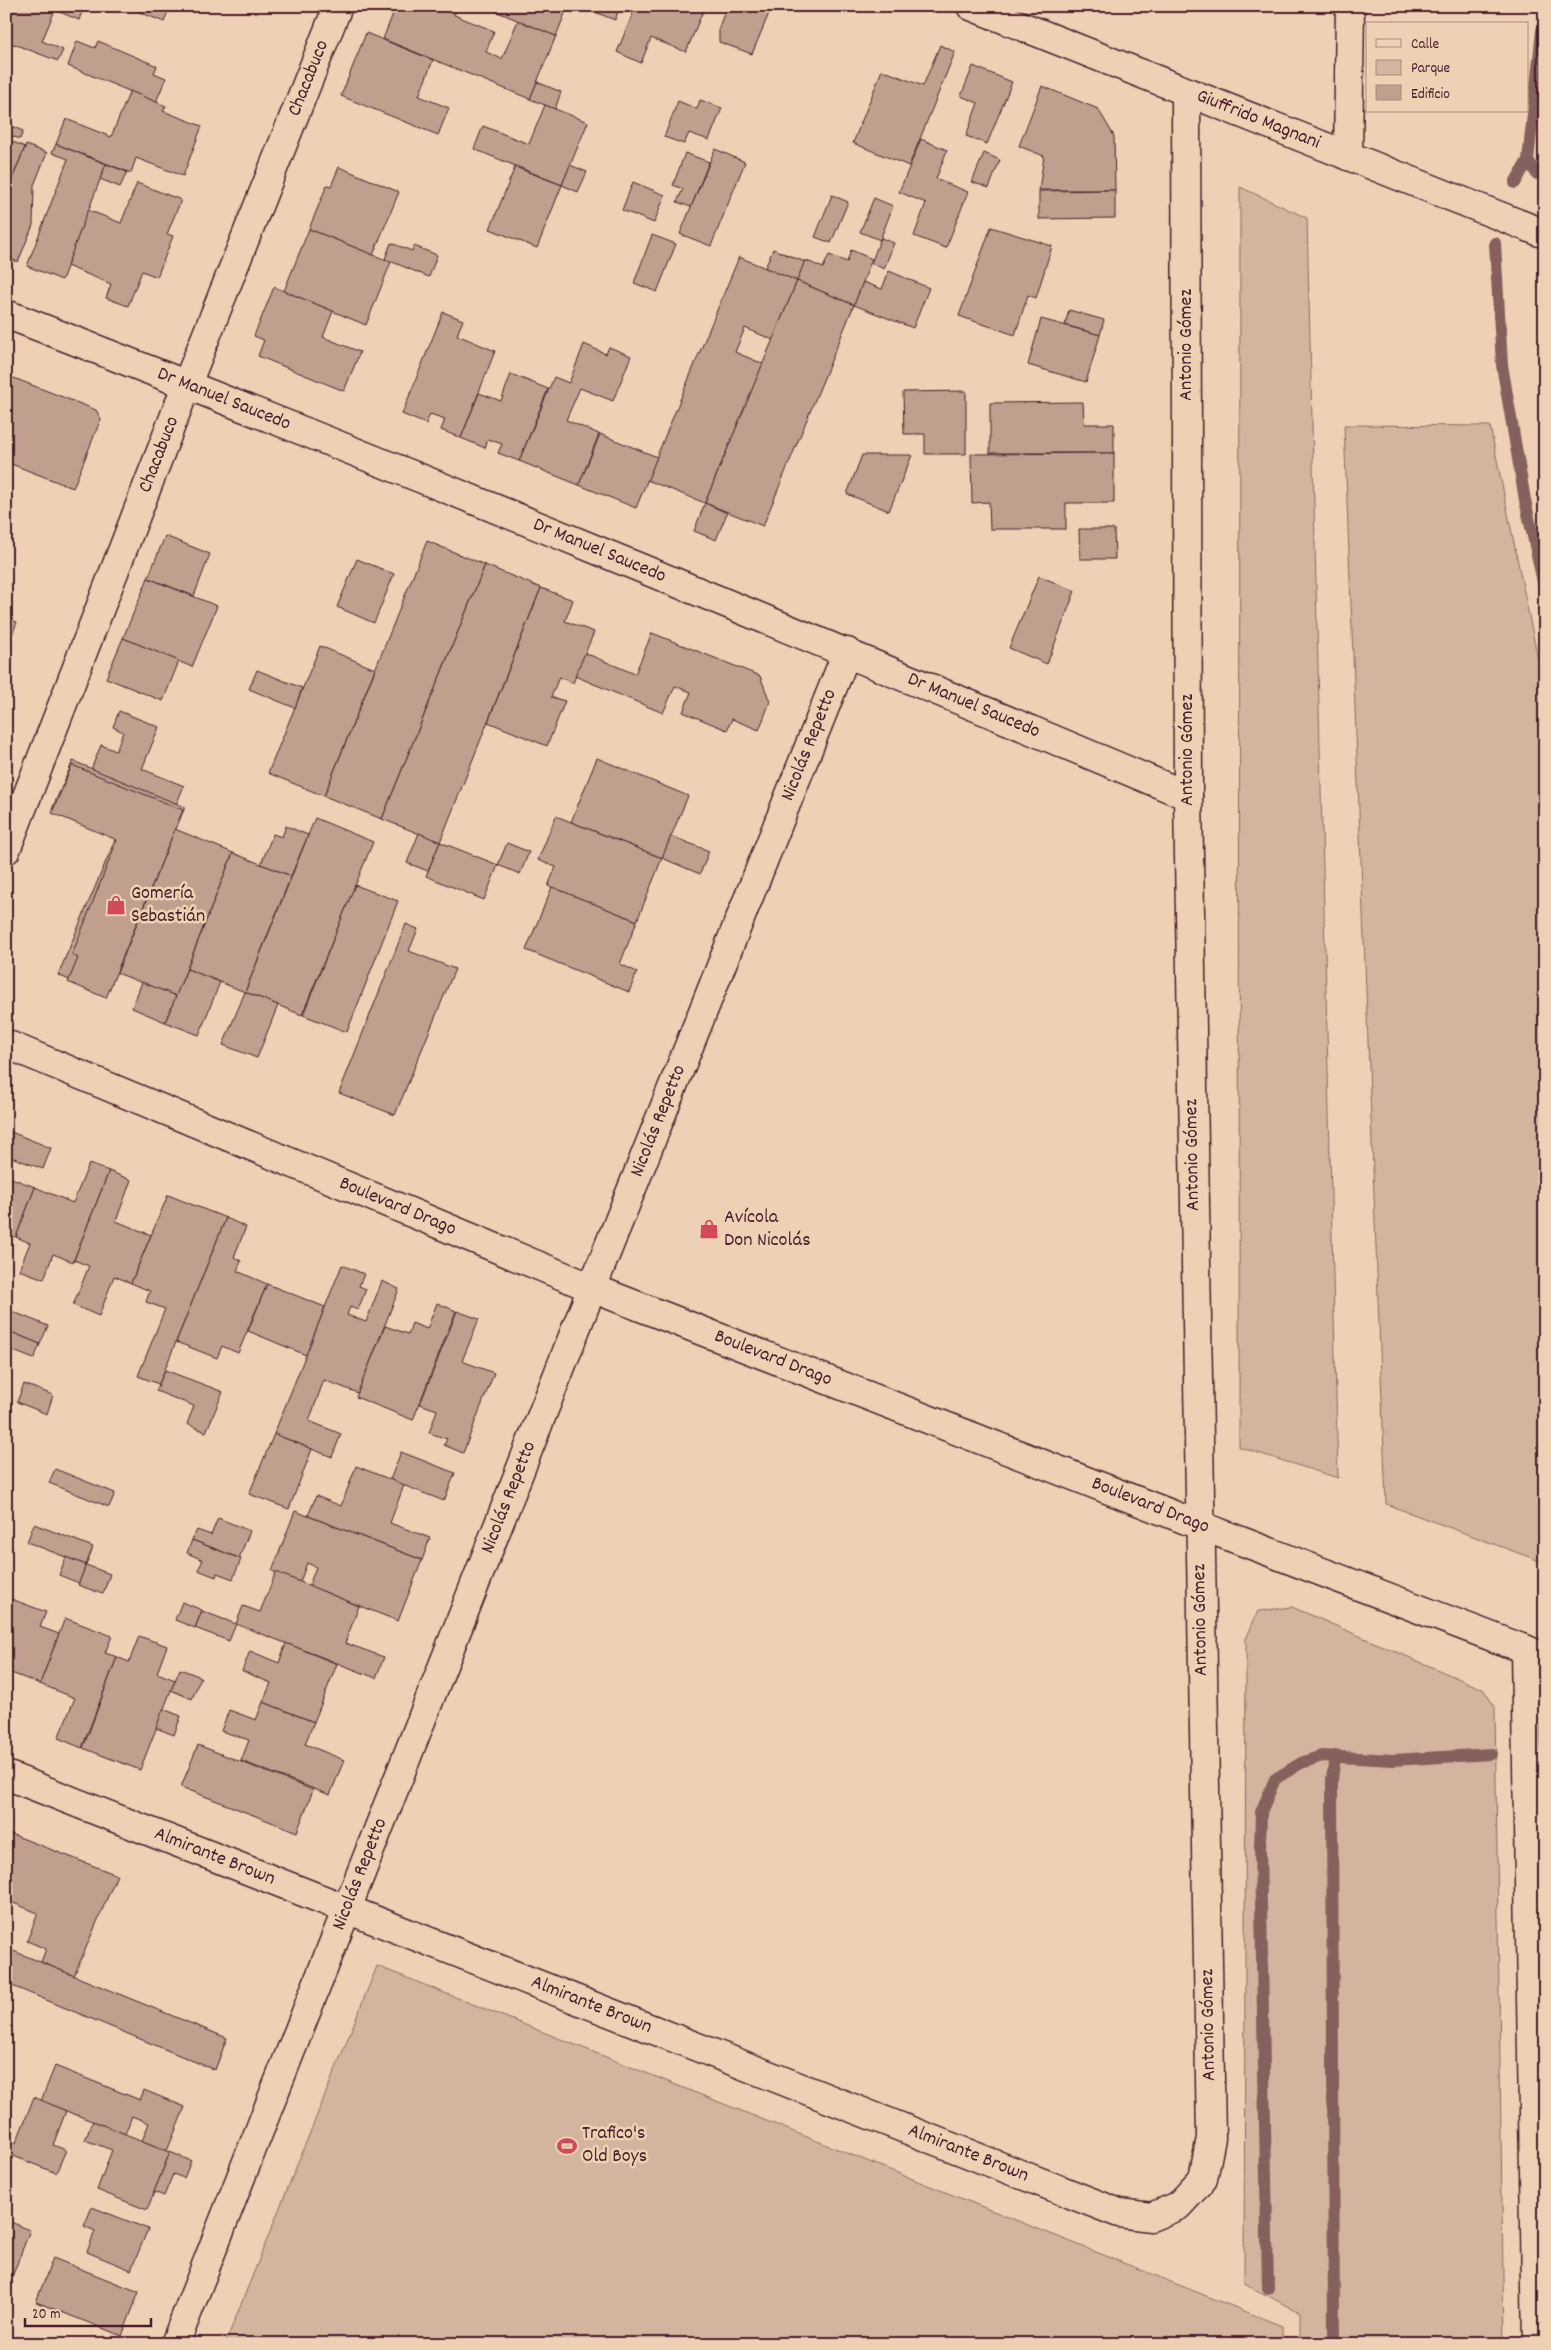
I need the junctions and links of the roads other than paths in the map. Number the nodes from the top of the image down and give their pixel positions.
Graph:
1 (338, 6) edge
2 (971, 6) edge
3 (1350, 6) edge
4 (1186, 94) junction
5 (1348, 156) junction
6 (1543, 227) edge
7 (6, 314) edge
8 (187, 384) junction
9 (847, 652) junction
10 (1188, 796) junction
11 (6, 850) edge
12 (6, 1044) edge
13 (592, 1288) junction
14 (1199, 1525) junction
15 (1535, 1653) edge
16 (6, 1775) edge
17 (347, 1908) junction
18 (1178, 2206) joint
19 (175, 2344) edge
20 (1537, 2344) edge

1 - 8 street, Chacabuco
2 - 4 street, Giuffrido Magnani
3 - 5 street
4 - 5 street, Giuffrido Magnani
4 - 10 street, Antonio Gómez
5 - 6 street, Giuffrido Magnani
7 - 8 street, Dr Manuel Saucedo
8 - 9 street, Dr Manuel Saucedo
8 - 11 street, Chacabuco
9 - 10 street, Dr Manuel Saucedo
9 - 13 street, Nicolás Repetto
10 - 14 street, Antonio Gómez
12 - 13 street, Boulevard Drago
13 - 14 street, Boulevard Drago
13 - 17 street, Nicolás Repetto
14 - 15 street, Boulevard Drago
14 - 18 street, Antonio Gómez
15 - 20 street
16 - 17 street, Almirante Brown
17 - 18 street, Almirante Brown
17 - 19 street, Nicolás Repetto

